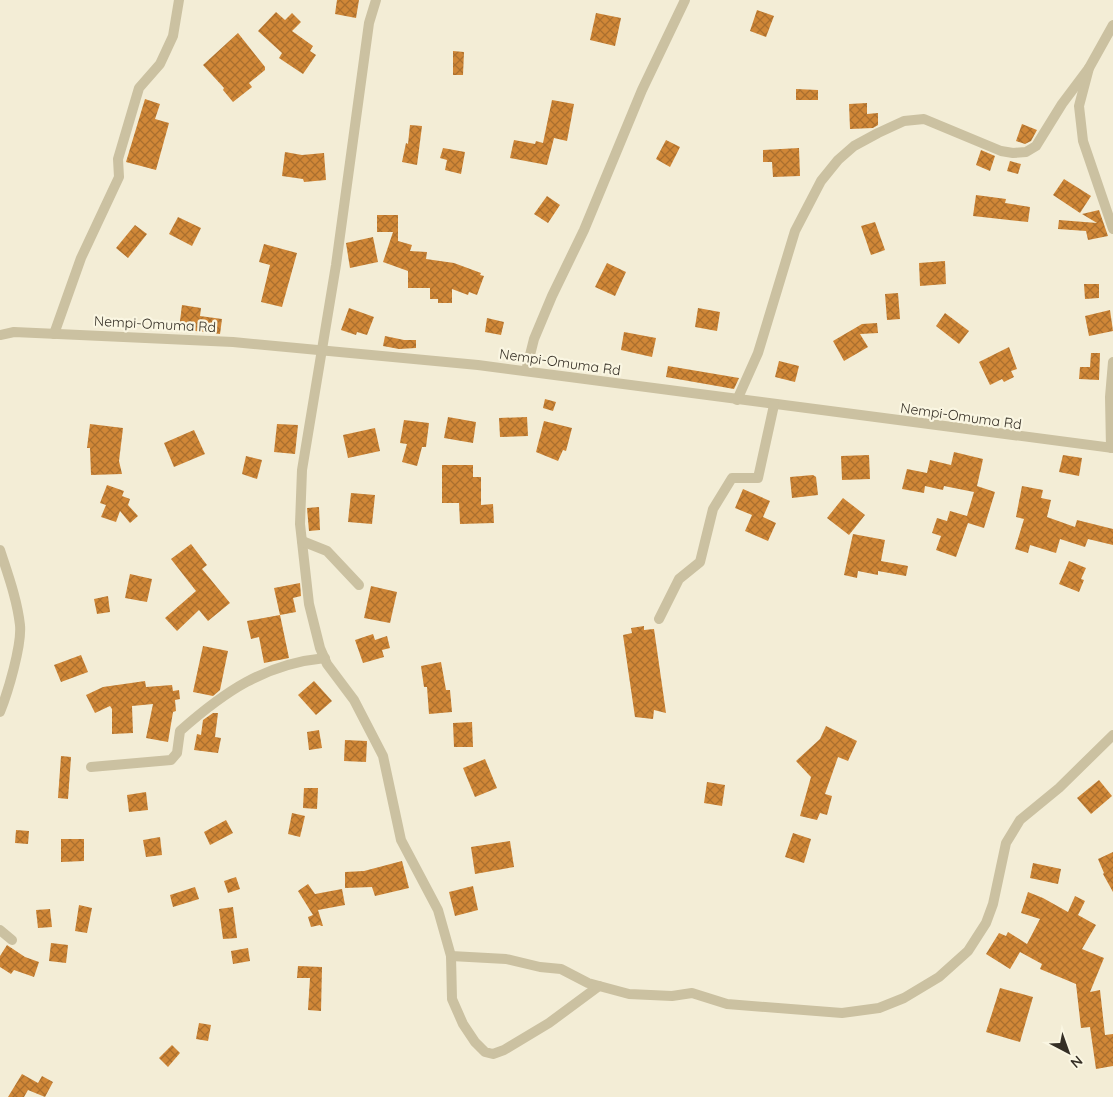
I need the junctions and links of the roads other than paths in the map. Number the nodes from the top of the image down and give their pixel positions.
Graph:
1 (178, 0) edge
2 (376, 0) edge
3 (686, 0) edge
4 (1113, 26) edge
5 (1090, 68) junction
6 (1113, 229) edge
7 (0, 334) edge
8 (54, 334) junction
9 (322, 350) junction
10 (1113, 362) edge
11 (526, 371) junction
12 (737, 400) junction
13 (774, 404) junction
14 (1112, 448) edge
15 (302, 540) junction
16 (0, 550) edge
17 (359, 585) dead end
18 (659, 619) dead end
19 (324, 658) junction
20 (0, 712) edge
21 (1113, 735) edge
22 (91, 767) dead end
23 (0, 930) edge
24 (12, 940) dead end
25 (451, 956) junction
26 (599, 986) junction

1 - 8 street
2 - 9 street
3 - 11 street
4 - 5 street
5 - 6 street
5 - 12 street
7 - 8 street, Nempi-Omuma Rd
8 - 9 street, Nempi-Omuma Rd
9 - 11 street, Nempi-Omuma Rd
9 - 15 street
10 - 14 street
11 - 12 street, Nempi-Omuma Rd
12 - 13 street, Nempi-Omuma Rd
13 - 14 street, Nempi-Omuma Rd
13 - 18 street
15 - 17 street
15 - 19 street
16 - 20 street
19 - 22 street
19 - 25 street
21 - 26 street
23 - 24 street
25 - 26 street
25 - 26 street

